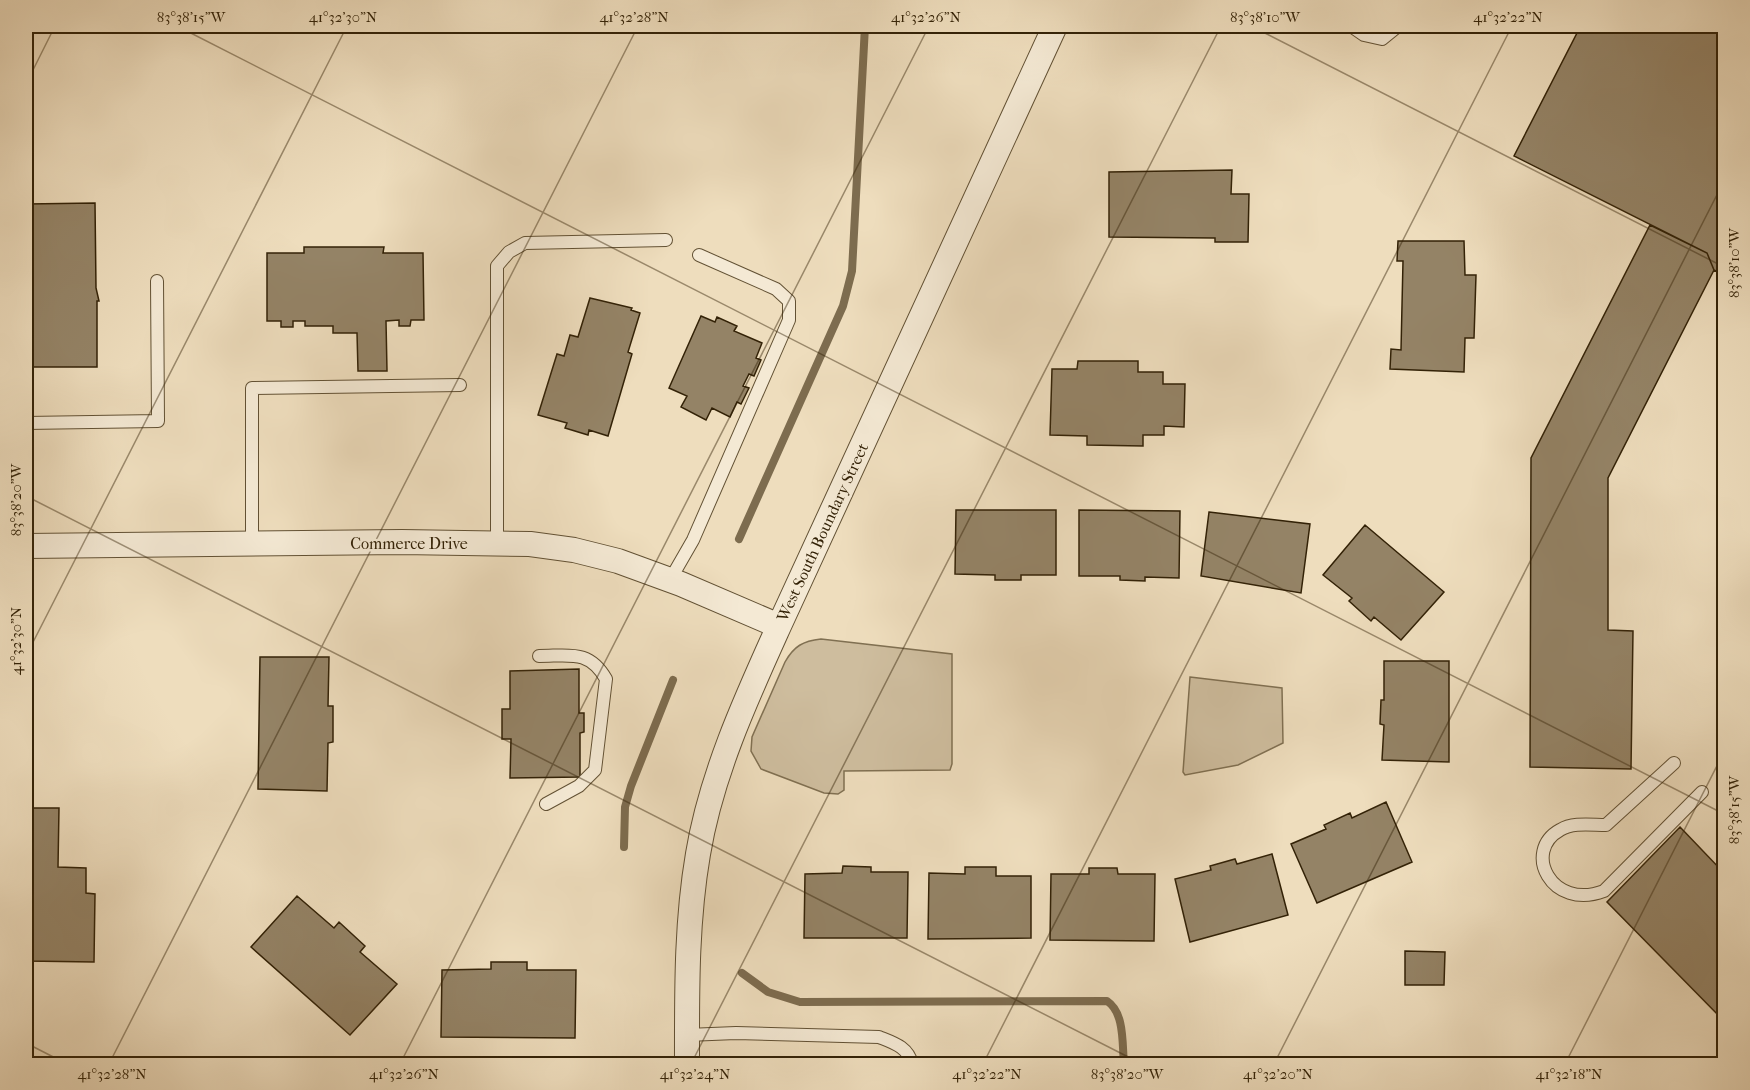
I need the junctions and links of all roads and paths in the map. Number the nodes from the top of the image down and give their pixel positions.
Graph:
1 (1055, 26) edge
2 (1351, 26) edge
3 (1398, 26) edge
4 (666, 240) dead end
5 (699, 255) dead end
6 (157, 281) dead end
7 (460, 386) dead end
8 (26, 423) edge
9 (252, 543) junction
10 (497, 544) junction
11 (26, 546) edge
12 (670, 580) junction
13 (778, 626) junction
14 (539, 656) dead end
15 (1674, 763) dead end
16 (1702, 792) dead end
17 (546, 804) dead end
18 (687, 1035) junction
19 (687, 1065) edge
20 (912, 1065) edge

1 - 13 street, West South Boundary Street
2 - 3 lane
4 - 10 lane
5 - 12 lane
6 - 8 lane
7 - 9 lane
9 - 10 street, Commerce Drive
9 - 11 street, Commerce Drive
10 - 12 street, Commerce Drive
12 - 13 street, Commerce Drive
13 - 18 street, West South Boundary Street
14 - 17 lane
15 - 16 lane
18 - 19 street, West South Boundary Street
18 - 20 lane

